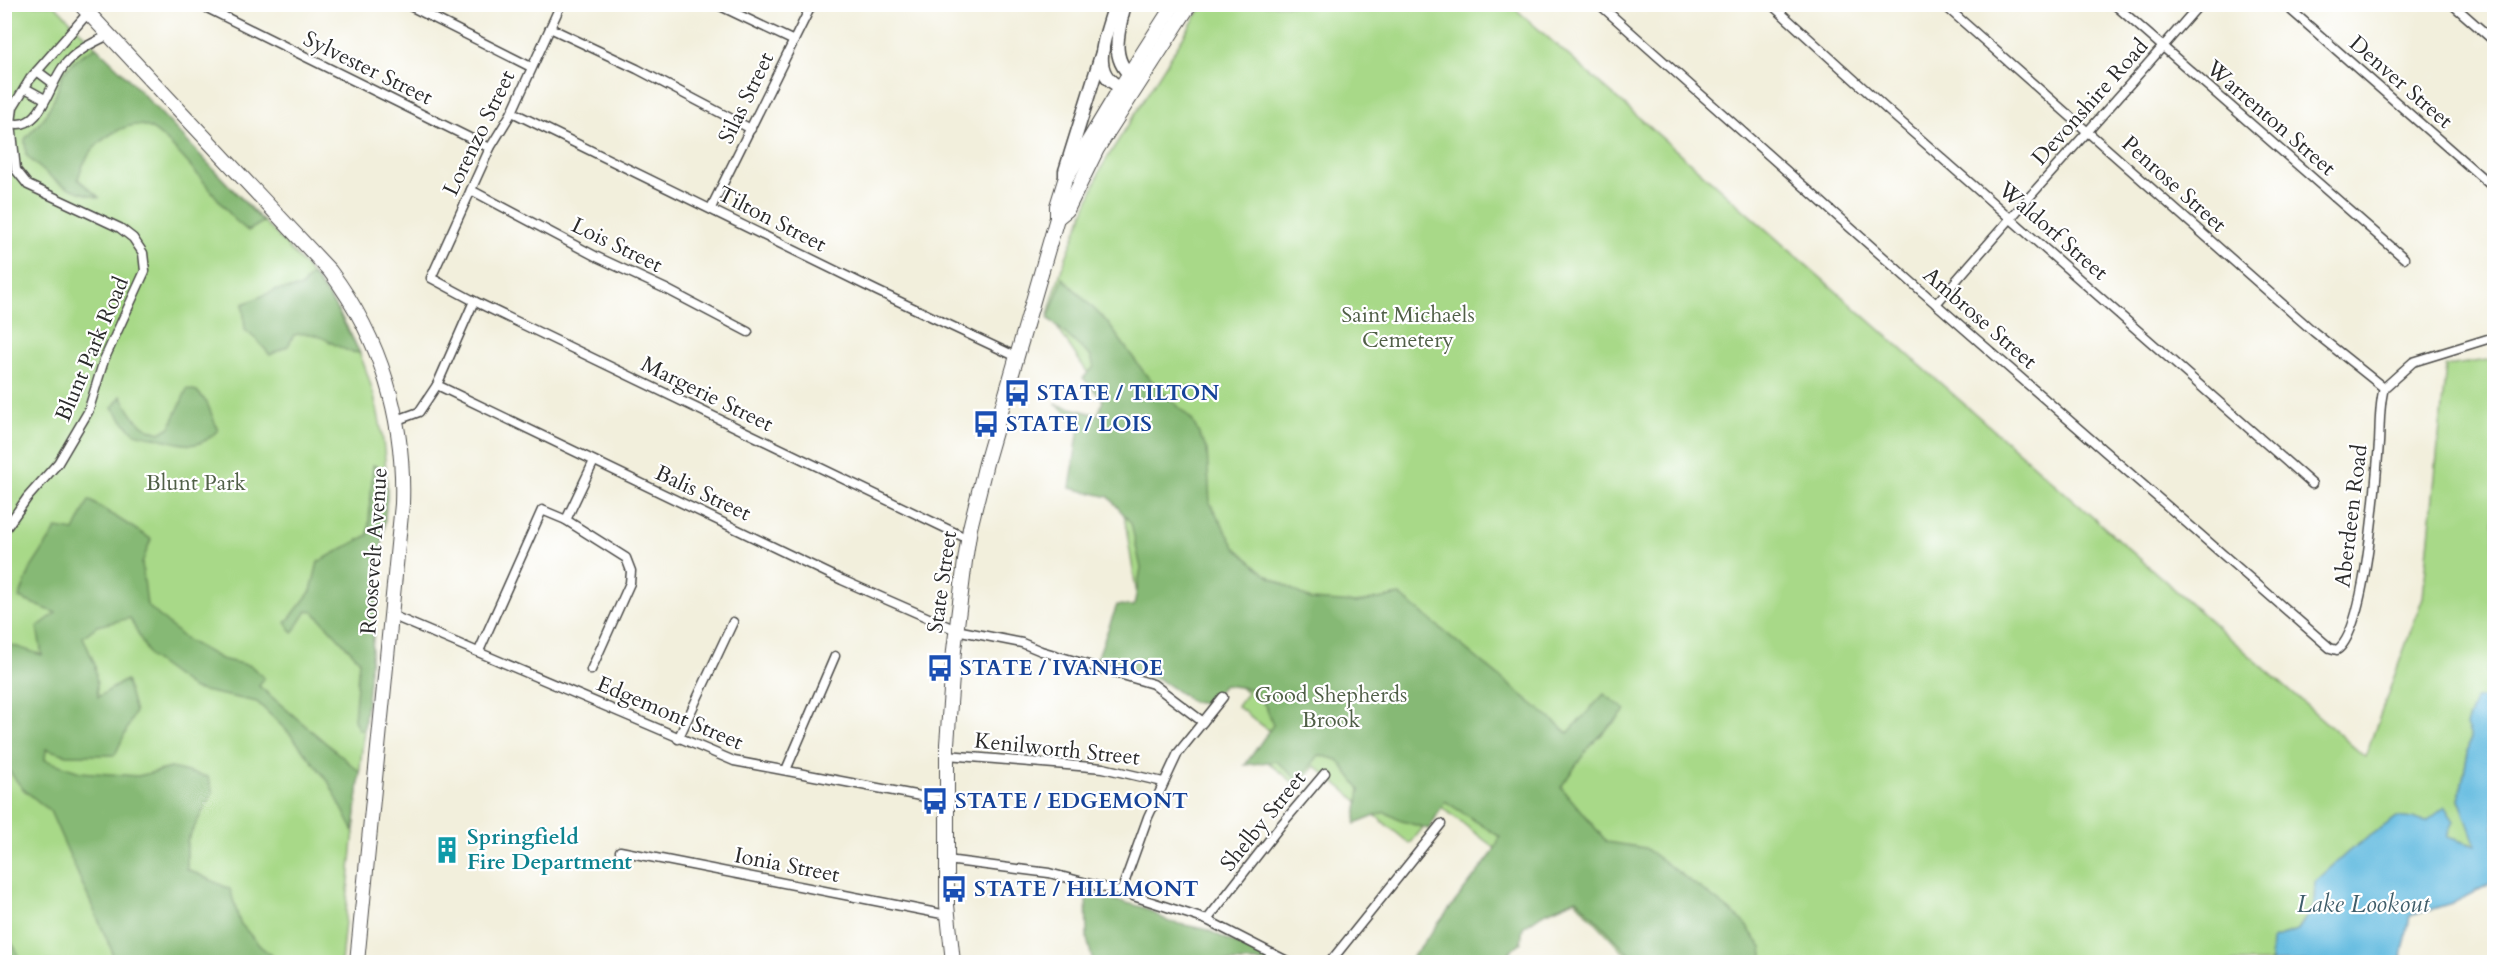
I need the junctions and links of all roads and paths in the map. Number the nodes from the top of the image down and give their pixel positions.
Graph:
1 (199, 4) edge
2 (406, 4) edge
3 (561, 4) edge
4 (716, 4) edge
5 (812, 4) edge
6 (1115, 4) edge
7 (1125, 4) edge
8 (1174, 4) edge
9 (1190, 4) edge
10 (1599, 4) edge
11 (1771, 4) edge
12 (1943, 4) edge
13 (2114, 4) edge
14 (2200, 4) edge
15 (2284, 4) edge
16 (2452, 4) edge
17 (84, 9) edge
18 (550, 28) junction
19 (110, 35) junction
20 (794, 41) junction
21 (2494, 41) edge
22 (2163, 48) junction
23 (1103, 49) junction
24 (531, 66) junction
25 (37, 71) junction
26 (53, 83) junction
27 (1131, 84) junction
28 (25, 88) junction
29 (45, 99) junction
30 (512, 112) junction
31 (11, 123) junction
32 (751, 129) junction
33 (2089, 132) junction
34 (490, 148) junction
35 (1065, 180) junction
36 (2494, 188) edge
37 (471, 190) junction
38 (711, 208) junction
39 (2010, 217) junction
40 (1057, 218) junction
41 (2404, 258) dead end
42 (431, 278) joint
43 (474, 301) junction
44 (1936, 304) junction
45 (748, 332) dead end
46 (2494, 337) edge
47 (1017, 357) junction
48 (437, 385) junction
49 (2384, 388) junction
50 (397, 420) junction
51 (594, 461) junction
52 (2312, 484) dead end
53 (566, 520) junction
54 (4, 531) edge
55 (968, 539) junction
56 (391, 615) junction
57 (733, 622) dead end
58 (956, 630) junction
59 (2342, 647) joint
60 (479, 651) junction
61 (835, 656) dead end
62 (591, 670) dead end
63 (1223, 697) dead end
64 (1203, 722) junction
65 (678, 739) junction
66 (947, 755) junction
67 (786, 770) junction
68 (1325, 773) dead end
69 (1163, 782) junction
70 (947, 801) junction
71 (1441, 824) dead end
72 (620, 851) dead end
73 (947, 860) junction
74 (1121, 892) junction
75 (947, 915) junction
76 (1207, 920) junction
77 (357, 963) edge
78 (953, 963) edge
79 (1290, 963) edge
80 (1330, 963) edge

1 - 34 street, Sylvester Street
2 - 24 street
3 - 18 street, Lorenzo Street
4 - 20 street
5 - 20 street, Silas Street
6 - 23 main road
7 - 27 main road
8 - 27 main road
9 - 27 main road
10 - 44 street, Ambrose Street
11 - 39 street, Waldorf Street
12 - 33 street, Penrose Street
13 - 22 street, Warrenton Street
14 - 22 street, Devonshire Road
15 - 36 street, Denver Street
16 - 21 street
17 - 19 main road, Roosevelt Avenue
17 - 25 street, Blunt Park Road
18 - 24 street, Lorenzo Street
18 - 32 street
19 - 26 street
19 - 50 main road, Roosevelt Avenue
20 - 32 street, Silas Street
22 - 33 street, Devonshire Road
22 - 41 street, Warrenton Street
23 - 27 main road
23 - 35 main road
24 - 30 street, Lorenzo Street
25 - 26 street
25 - 28 street, Blunt Park Road
26 - 29 street
27 - 35 main road, State Street
27 - 40 main road, State Street
28 - 29 street
28 - 31 street, Blunt Park Road
29 - 31 street
30 - 34 street, Lorenzo Street
30 - 38 street, Tilton Street
31 - 54 street, Blunt Park Road
32 - 38 street, Silas Street
33 - 39 street, Devonshire Road
33 - 49 street, Penrose Street
34 - 37 street, Lorenzo Street
35 - 40 main road, State Street
37 - 42 street, Lorenzo Street
37 - 45 street, Lois Street
38 - 47 street, Tilton Street
39 - 44 street, Devonshire Road
39 - 52 street, Waldorf Street
40 - 47 main road, State Street
42 - 43 street, Margerie Street
43 - 48 street
43 - 55 street, Margerie Street
44 - 59 street, Ambrose Street
46 - 49 street
47 - 55 main road, State Street
48 - 50 street
48 - 51 street, Balis Street
49 - 59 street, Aberdeen Road
50 - 56 main road, Roosevelt Avenue
51 - 53 street
51 - 58 street, Balis Street
53 - 60 street
53 - 62 street
55 - 58 main road, State Street
56 - 60 street, Edgemont Street
56 - 77 main road, Roosevelt Avenue
57 - 65 street
58 - 64 street, Balis Street
58 - 66 main road, State Street
60 - 65 street, Edgemont Street
61 - 67 street
63 - 64 street
64 - 69 street
65 - 67 street, Edgemont Street
66 - 69 street, Kenilworth Street
66 - 70 main road, State Street
67 - 70 street, Edgemont Street
68 - 76 street, Shelby Street
69 - 74 street
70 - 73 main road, State Street
71 - 80 street
72 - 75 street, Ionia Street
73 - 74 street
73 - 75 main road, State Street
74 - 76 street
75 - 78 main road, State Street
76 - 79 street

